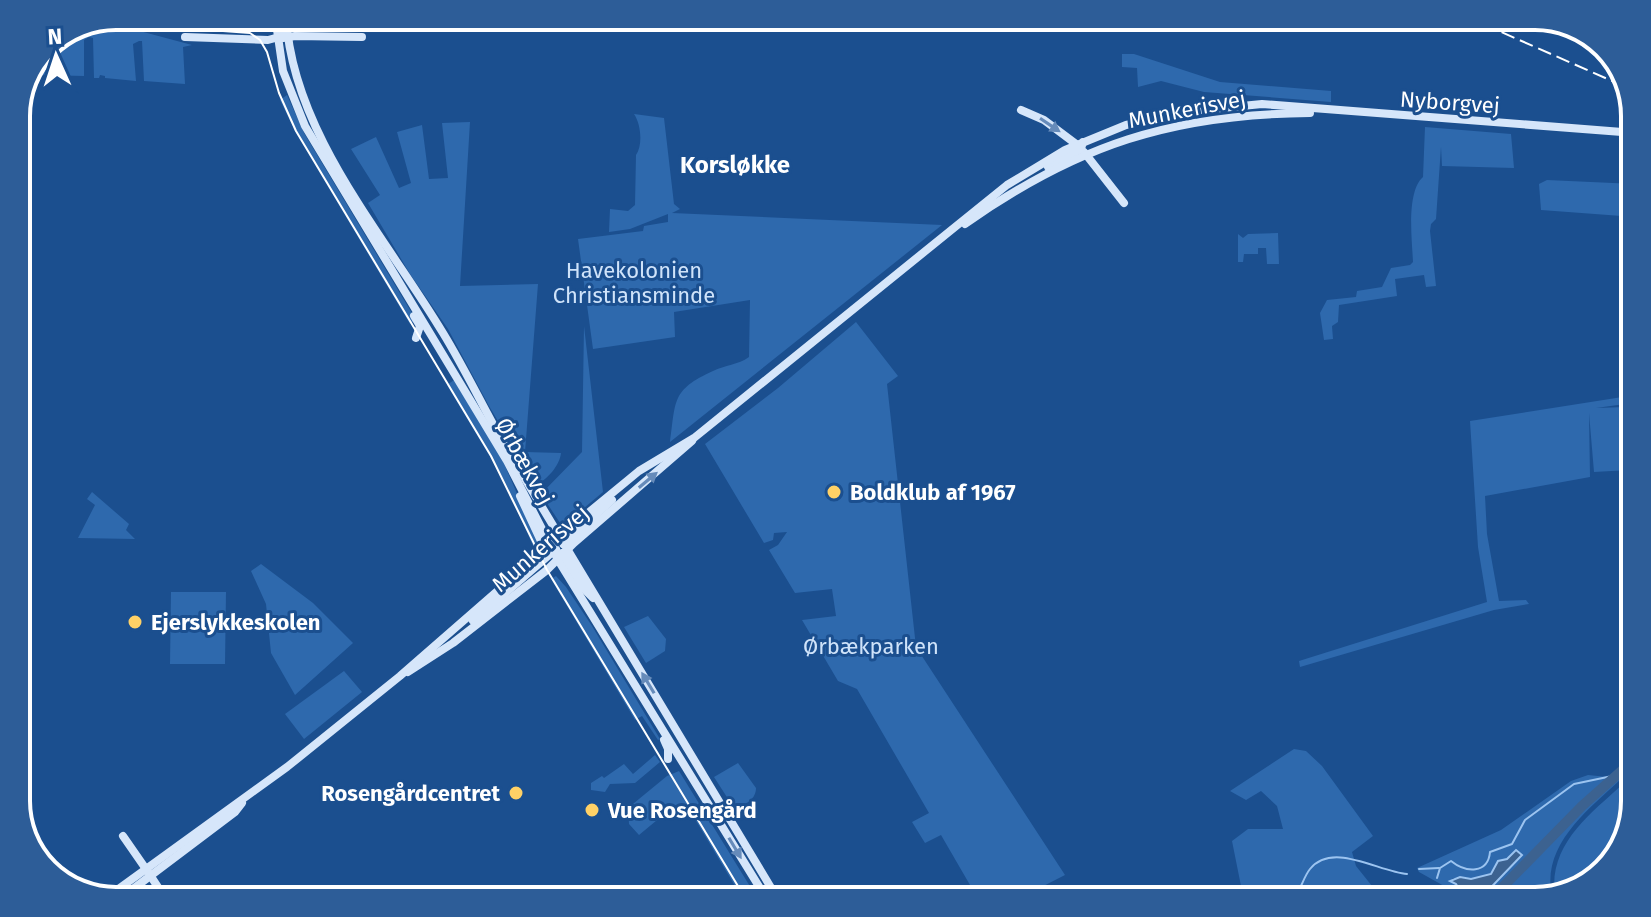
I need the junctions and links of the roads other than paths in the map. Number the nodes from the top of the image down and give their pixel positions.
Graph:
1 (277, 30) edge
2 (282, 30) edge
3 (185, 37) dead end
4 (362, 37) dead end
5 (283, 38) junction
6 (1262, 104) joint
7 (1021, 110) dead end
8 (1351, 112) junction
9 (1621, 132) edge
10 (1082, 149) junction
11 (1124, 203) dead end
12 (919, 257) junction
13 (397, 279) junction
14 (428, 330) junction
15 (416, 338) dead end
16 (464, 374) junction
17 (694, 438) junction
18 (507, 461) junction
19 (560, 547) junction
20 (542, 554) junction
21 (611, 622) junction
22 (400, 676) junction
23 (654, 713) junction
24 (677, 753) junction
25 (668, 759) dead end
26 (244, 799) junction
27 (730, 819) junction
28 (123, 836) dead end
29 (148, 873) junction
30 (124, 887) edge
31 (132, 887) edge
32 (158, 887) edge
33 (759, 887) edge
34 (771, 887) edge

1 - 5 main road, Ørbækvej
2 - 5 main road
3 - 5 main road
4 - 5 main road
5 - 13 main road, Ørbækvej
5 - 16 main road, Ørbækvej
6 - 8 main road, Nyborgvej
6 - 10 main road, Munkerisvej
7 -> 10 main road
8 - 9 main road, Nyborgvej
8 - 10 main road, Munkerisvej
10 - 11 main road
10 - 12 main road, Munkerisvej
10 - 12 main road, Munkerisvej
12 - 17 main road, Munkerisvej
13 - 14 main road, Ørbækvej
13 - 15 main road
14 - 16 main road
14 - 18 main road, Ørbækvej
16 - 19 main road, Ørbækvej
19 -> 17 main road, Munkerisvej
17 - 19 main road, Munkerisvej
18 - 19 main road, Ørbækvej
18 - 20 main road
19 - 20 main road, Munkerisvej
19 - 21 main road
19 - 21 main road
19 - 22 main road, Munkerisvej
19 - 23 main road, Ørbækvej
20 - 22 main road, Munkerisvej
27 -> 21 main road
22 - 26 main road, Munkerisvej
23 - 24 main road, Ørbækvej
23 - 25 main road
24 - 27 main road
24 -> 33 main road, Ørbækvej
26 - 29 main road, Munkerisvej
26 - 29 main road, Munkerisvej
27 - 34 main road
28 - 29 main road
29 - 30 main road, Munkerisvej
29 - 31 main road, Munkerisvej
29 - 32 main road

